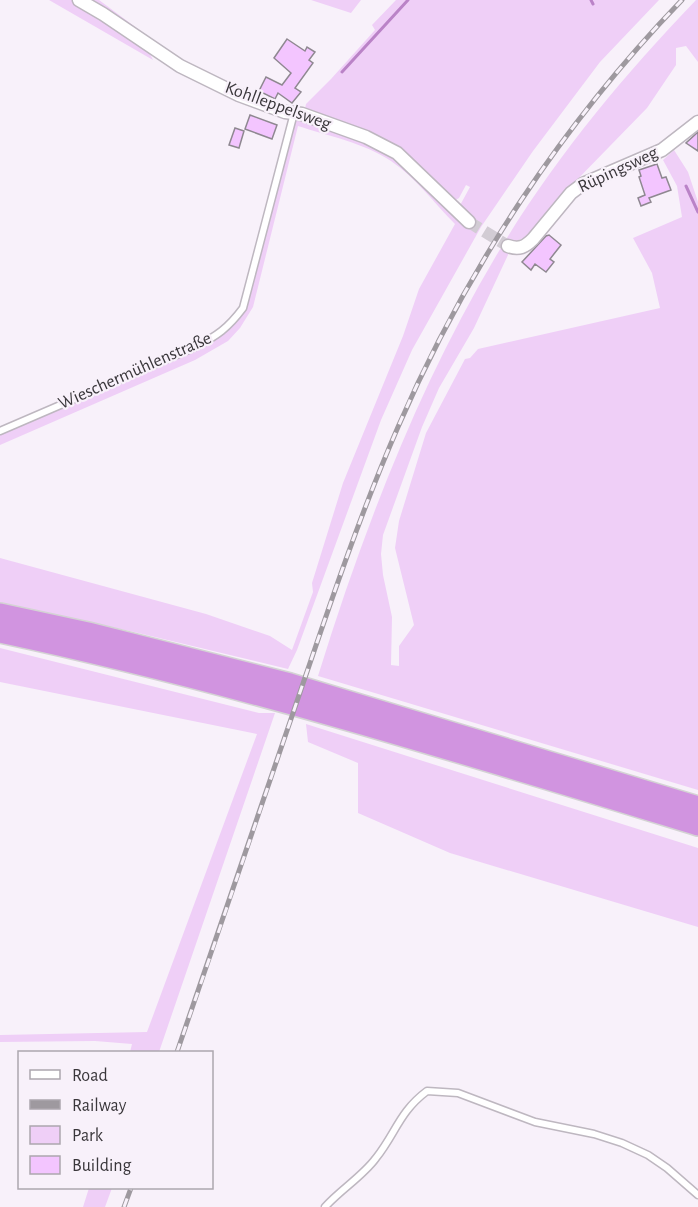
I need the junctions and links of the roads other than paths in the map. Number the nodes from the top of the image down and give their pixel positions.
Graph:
1 (79, 0) edge
2 (294, 113) junction
3 (698, 122) edge
4 (469, 222) tunnel mouth
5 (514, 247) dead end
6 (0, 431) edge
7 (0, 614) edge
8 (0, 632) edge
9 (698, 807) edge
10 (698, 825) edge
11 (698, 1195) edge
12 (325, 1207) edge

1 - 2 street, Kohlleppelsweg
2 - 4 street, Kohlleppelsweg
2 - 6 lane, Wieschermühlenstraße
3 - 5 street, Rüpingsweg
7 - 9 highway
8 - 10 highway
11 - 12 lane

